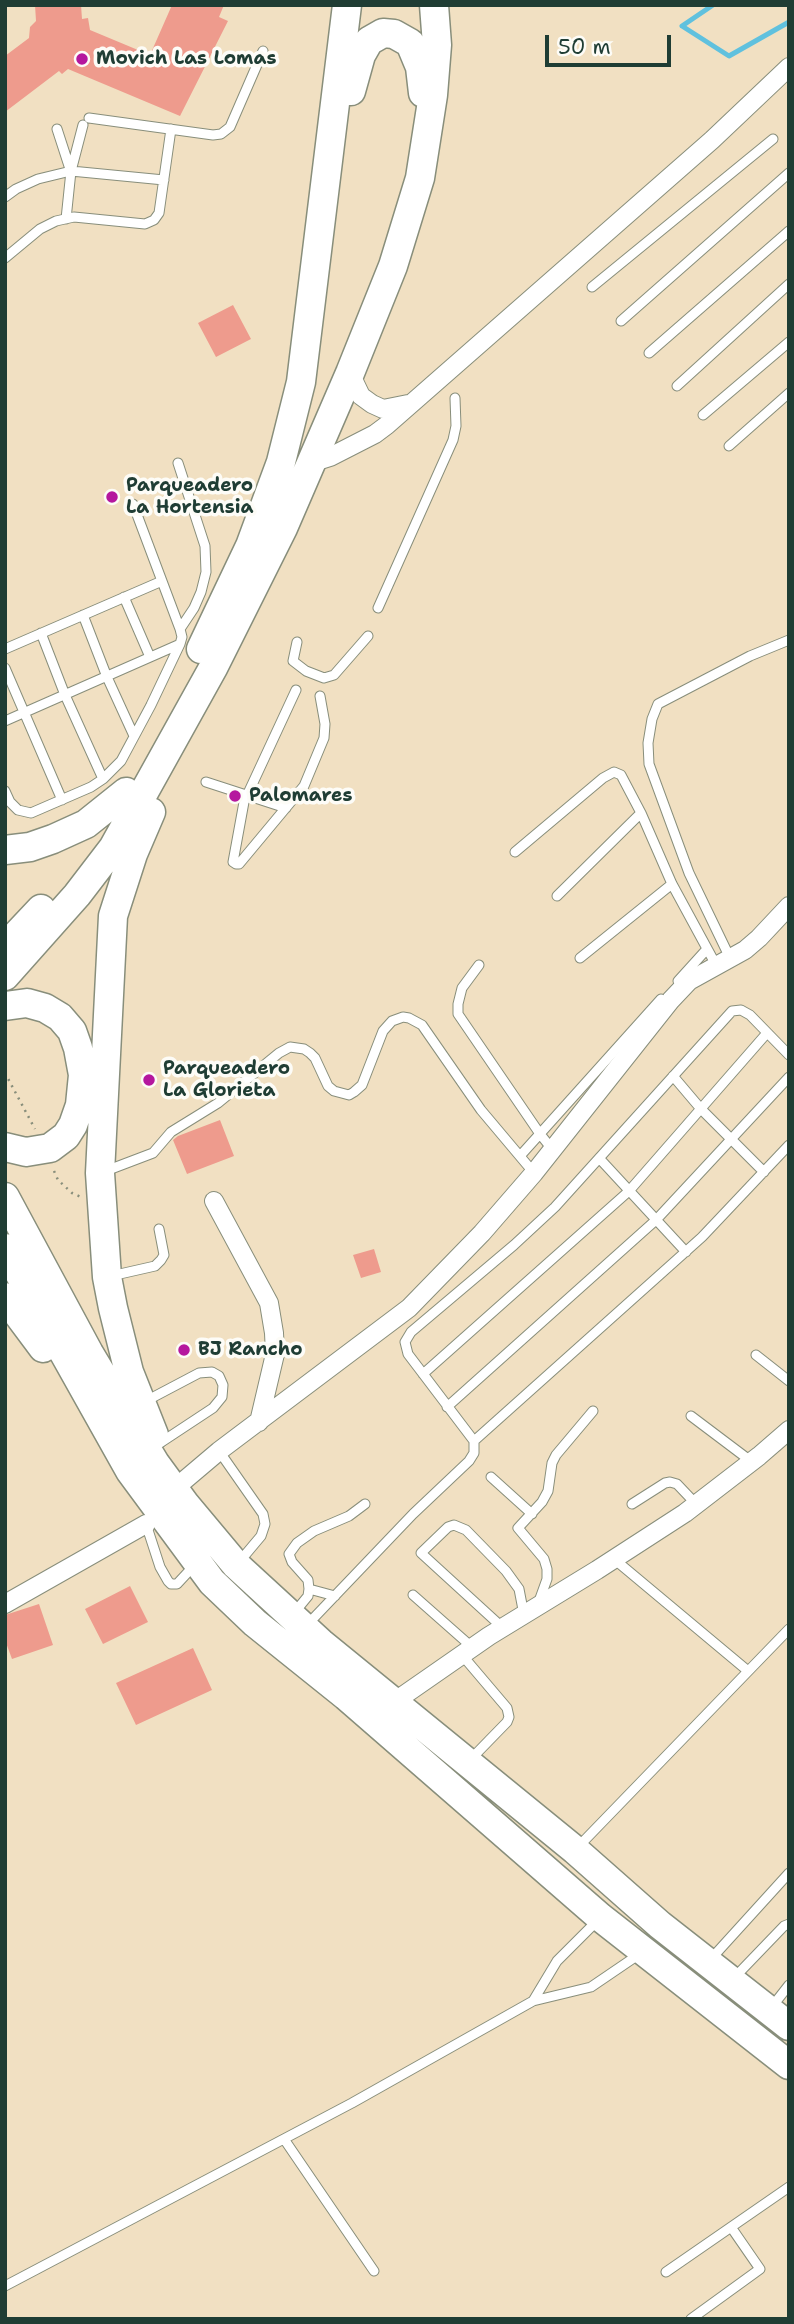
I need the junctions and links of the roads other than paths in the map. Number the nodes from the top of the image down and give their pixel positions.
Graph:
1 (347, 5) edge
2 (434, 5) edge
3 (263, 51) dead end
4 (789, 67) edge
5 (57, 129) dead end
6 (171, 129) junction
7 (773, 139) dead end
8 (425, 148) junction
9 (329, 158) junction
10 (71, 171) junction
11 (789, 173) edge
12 (164, 180) junction
13 (5, 197) edge
14 (66, 219) junction
15 (789, 231) edge
16 (5, 258) edge
17 (789, 285) edge
18 (592, 287) dead end
19 (621, 321) dead end
20 (789, 342) edge
21 (649, 353) dead end
22 (349, 373) junction
23 (677, 386) dead end
24 (789, 393) edge
25 (455, 398) dead end
26 (411, 403) junction
27 (703, 415) dead end
28 (729, 446) dead end
29 (178, 463) dead end
30 (310, 463) junction
31 (132, 504) dead end
32 (162, 581) junction
33 (124, 597) junction
34 (378, 608) dead end
35 (83, 615) junction
36 (180, 629) junction
37 (41, 633) junction
38 (368, 636) dead end
39 (789, 640) edge
40 (297, 642) dead end
41 (180, 644) junction
42 (5, 649) edge
43 (150, 657) junction
44 (5, 668) edge
45 (213, 668) junction
46 (107, 677) junction
47 (296, 690) dead end
48 (65, 695) junction
49 (320, 696) dead end
50 (25, 713) junction
51 (5, 721) edge
52 (134, 736) junction
53 (206, 782) dead end
54 (114, 786) junction
55 (5, 792) edge
56 (247, 796) junction
57 (62, 800) junction
58 (286, 808) junction
59 (641, 813) junction
60 (5, 850) edge
61 (515, 852) dead end
62 (672, 884) junction
63 (557, 896) dead end
64 (789, 906) edge
65 (5, 947) edge
66 (707, 948) junction
67 (580, 958) dead end
68 (723, 962) junction
69 (480, 965) dead end
70 (5, 976) edge
71 (5, 1006) edge
72 (767, 1033) junction
73 (789, 1055) edge
74 (673, 1076) junction
75 (789, 1077) edge
76 (701, 1109) junction
77 (540, 1134) junction
78 (730, 1139) junction
79 (789, 1146) edge
80 (5, 1147) edge
81 (552, 1149) junction
82 (520, 1156) junction
83 (599, 1158) junction
84 (764, 1172) junction
85 (534, 1173) junction
86 (101, 1186) junction
87 (629, 1191) junction
88 (5, 1197) edge
89 (214, 1201) dead end
90 (656, 1220) junction
91 (159, 1229) dead end
92 (5, 1248) edge
93 (686, 1252) junction
94 (107, 1277) junction
95 (5, 1297) edge
96 (756, 1355) dead end
97 (423, 1374) junction
98 (789, 1381) edge
99 (141, 1403) junction
100 (447, 1407) junction
101 (593, 1411) dead end
102 (691, 1416) dead end
103 (259, 1422) junction
104 (789, 1430) edge
105 (474, 1441) junction
106 (159, 1444) junction
107 (219, 1451) junction
108 (752, 1462) junction
109 (491, 1477) dead end
110 (182, 1494) junction
111 (365, 1504) dead end
112 (632, 1504) dead end
113 (696, 1504) junction
114 (531, 1514) junction
115 (146, 1524) junction
116 (614, 1559) junction
117 (236, 1565) junction
118 (201, 1576) junction
119 (544, 1588) junction
120 (309, 1589) junction
121 (413, 1595) dead end
122 (335, 1596) junction
123 (5, 1604) edge
124 (528, 1609) junction
125 (298, 1622) junction
126 (503, 1628) junction
127 (789, 1629) edge
128 (467, 1651) junction
129 (748, 1671) junction
130 (394, 1702) junction
131 (468, 1762) junction
132 (575, 1850) junction
133 (789, 1873) edge
134 (600, 1917) junction
135 (789, 1924) edge
136 (642, 1952) junction
137 (708, 1962) junction
138 (731, 1981) junction
139 (789, 1985) edge
140 (533, 2001) junction
141 (779, 2018) edge
142 (789, 2065) edge
143 (284, 2139) junction
144 (789, 2187) edge
145 (731, 2227) junction
146 (374, 2272) dead end
147 (666, 2272) dead end
148 (5, 2286) edge
149 (691, 2319) edge

1 - 9 main road
2 - 8 main road
3 - 6 lane
4 - 26 street
5 - 10 lane
6 - 10 lane
6 - 12 lane
7 - 18 lane
8 - 9 main road
8 - 22 main road
9 - 54 main road
10 - 12 lane
10 - 13 lane
10 - 14 lane
11 - 19 lane
12 - 14 lane
14 - 16 lane
15 - 21 lane
17 - 23 lane
20 - 27 lane
22 - 26 street
22 - 30 main road
24 - 28 lane
25 - 34 lane
26 - 30 street
29 - 36 lane
30 - 45 main road
31 - 32 lane
32 - 33 lane
32 - 36 lane
33 - 35 lane
33 - 43 lane
35 - 37 lane
35 - 46 lane
36 - 41 lane
37 - 42 lane
37 - 48 lane
38 - 40 lane
39 - 68 lane
41 - 43 lane
41 - 52 lane
43 - 46 lane
44 - 50 lane
45 - 70 main road
45 - 86 main road
46 - 48 lane
46 - 52 lane
47 - 56 lane
48 - 50 lane
48 - 54 lane
49 - 58 lane
50 - 51 lane
50 - 57 lane
52 - 54 lane
53 - 56 lane
54 - 57 lane
54 - 60 main road
54 - 65 main road
55 - 57 lane
56 - 58 lane
56 - 58 lane
59 - 61 lane
59 - 62 lane
59 - 63 lane
62 - 66 lane
62 - 67 lane
64 - 68 street
66 - 68 lane
66 - 77 lane
68 - 81 street
69 - 77 lane
71 - 80 main road
72 - 73 lane
72 - 74 lane
72 - 76 lane
74 - 76 lane
74 - 83 lane
75 - 78 lane
76 - 78 lane
76 - 87 lane
77 - 81 lane
77 - 82 lane
78 - 84 lane
78 - 90 lane
79 - 84 lane
81 - 85 street
82 - 85 lane
82 - 86 lane
83 - 87 lane
83 - 97 lane
84 - 93 lane
85 - 103 street
86 - 94 main road
87 - 90 lane
87 - 97 lane
88 - 110 main road
89 - 103 street
90 - 93 lane
90 - 100 lane
91 - 94 lane
92 - 118 main road
93 - 105 lane
94 - 99 main road
95 - 115 main road
96 - 98 lane
97 - 100 lane
99 - 106 main road
99 - 106 lane
100 - 105 lane
101 - 114 lane
102 - 108 lane
103 - 107 street
104 - 108 street
105 - 122 lane
106 - 110 main road
107 - 110 street
107 - 117 lane
108 - 113 street
109 - 114 lane
110 - 117 main road
111 - 120 lane
112 - 113 lane
113 - 116 street
114 - 119 lane
115 - 118 main road
115 - 123 street
116 - 124 street
116 - 129 lane
117 - 125 main road
118 - 134 main road
119 - 124 lane
119 - 124 lane
120 - 122 lane
120 - 125 lane
121 - 128 lane
122 - 125 lane
124 - 126 street
124 - 126 lane
125 - 130 main road
126 - 128 street
127 - 129 lane
128 - 130 street
128 - 131 lane
129 - 132 lane
130 - 131 main road
131 - 132 main road
132 - 137 main road
133 - 137 lane
134 - 136 main road
134 - 140 lane
135 - 138 lane
136 - 140 lane
136 - 142 main road
137 - 138 main road
138 - 141 main road
139 - 141 lane
140 - 143 lane
143 - 146 lane
143 - 148 lane
144 - 145 lane
145 - 147 lane
145 - 149 lane

